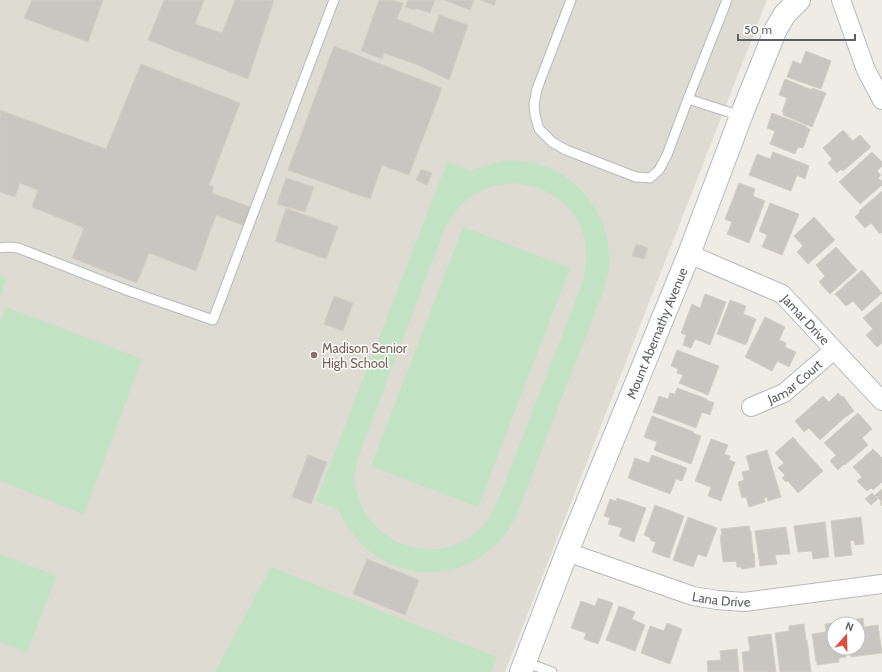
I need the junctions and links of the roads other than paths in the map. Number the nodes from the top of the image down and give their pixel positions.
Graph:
1 (334, 0) edge
2 (571, 0) edge
3 (727, 0) edge
4 (799, 0) edge
5 (840, 0) edge
6 (688, 99) junction
7 (882, 100) edge
8 (741, 116) junction
9 (0, 248) edge
10 (689, 254) junction
11 (834, 350) junction
12 (882, 401) edge
13 (751, 407) dead end
14 (567, 552) junction
15 (882, 584) edge
16 (523, 667) edge
17 (552, 672) edge

1 - 9 lane
2 - 6 lane
3 - 6 lane
4 - 8 street, Mount Abernathy Avenue
5 - 7 street
6 - 8 lane
8 - 10 street, Mount Abernathy Avenue
10 - 11 street, Jamar Drive
10 - 14 street, Mount Abernathy Avenue
11 - 12 street, Jamar Drive
11 - 13 street, Jamar Court
14 - 15 street, Lana Drive
14 - 16 street, Mount Abernathy Avenue
16 - 17 lane

